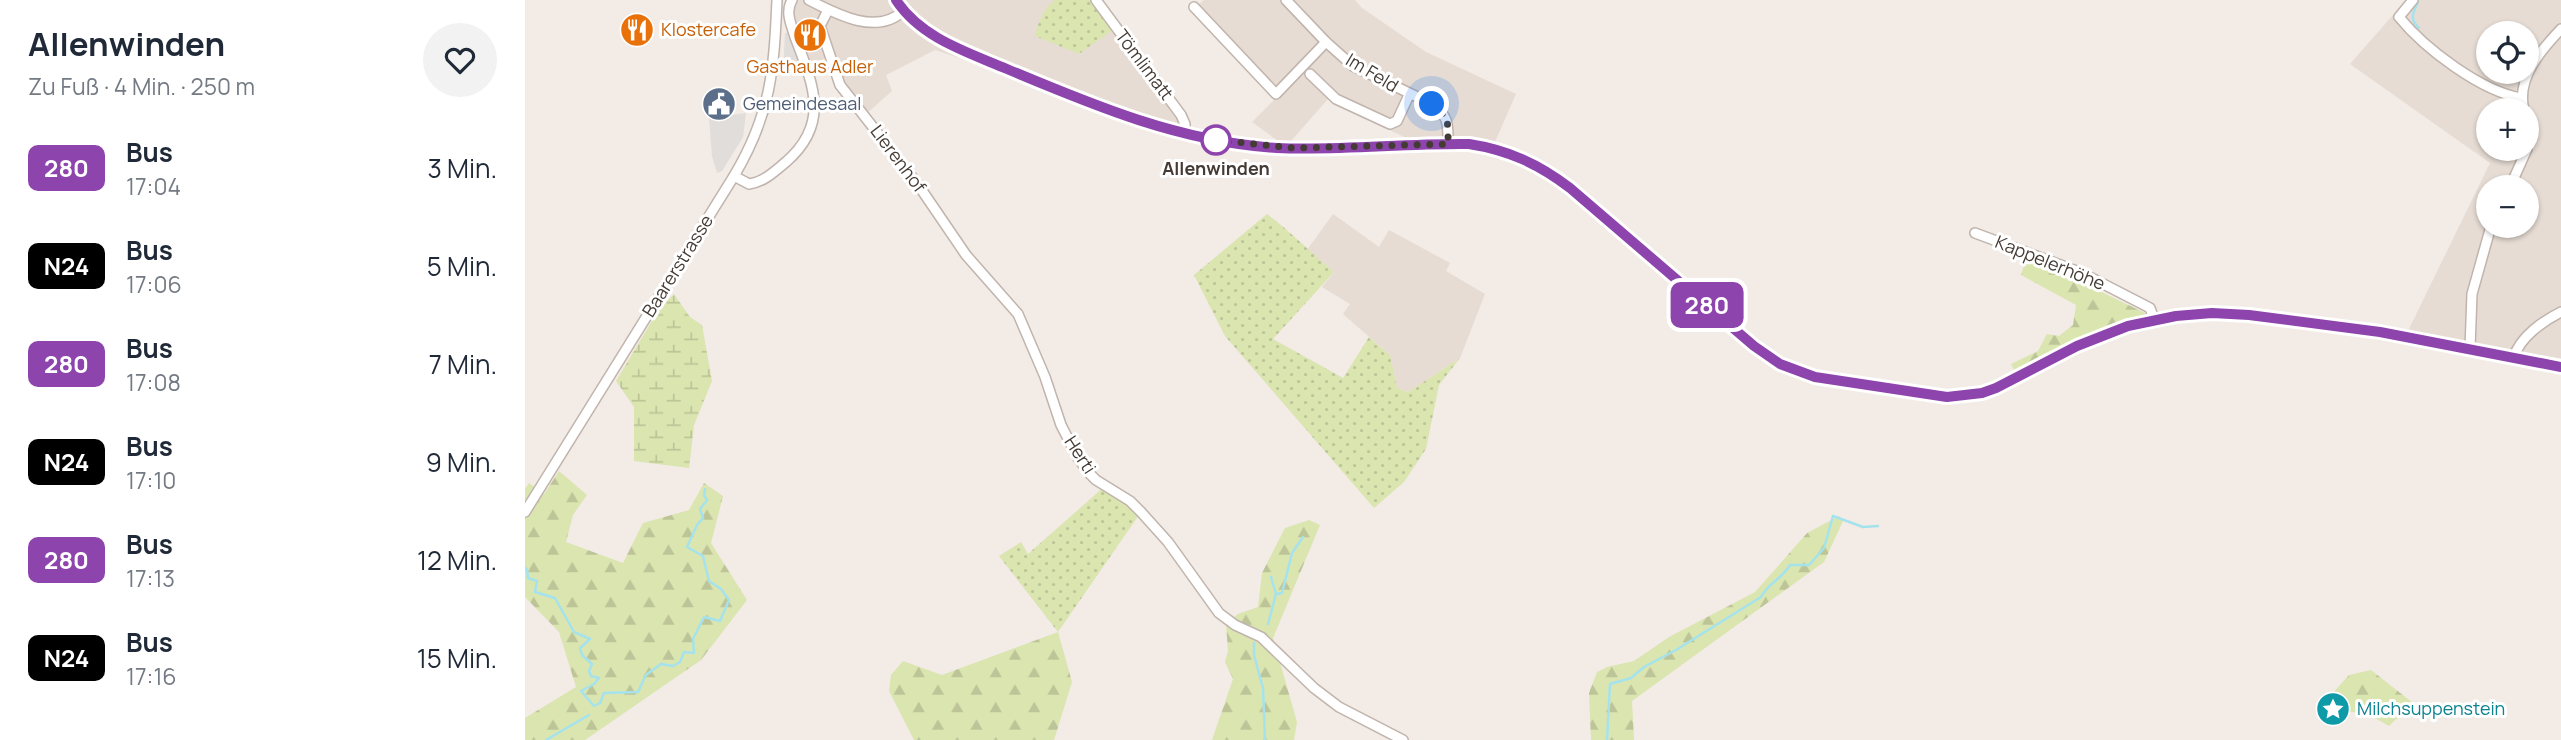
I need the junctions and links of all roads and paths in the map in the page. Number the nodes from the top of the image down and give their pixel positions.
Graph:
1 (777, 0) edge
2 (792, 0) edge
3 (809, 0) edge
4 (896, 0) edge
5 (1095, 0) edge
6 (1286, 0) edge
7 (2413, 0) edge
8 (1193, 7) dead end
9 (828, 10) junction
10 (903, 11) junction
11 (2559, 33) edge
12 (1326, 41) junction
13 (1310, 74) dead end
14 (1409, 95) junction
15 (2521, 98) joint
16 (1185, 134) junction
17 (1448, 144) junction
18 (734, 176) junction
19 (951, 232) joint
20 (1975, 233) dead end
21 (2488, 238) edge
22 (2561, 312) edge
23 (2154, 319) junction
24 (2470, 348) junction
25 (2514, 357) junction
26 (2561, 367) edge
27 (525, 512) edge
28 (1403, 740) edge

1 - 18 street, Baarerstrasse
2 - 18 street
3 - 9 street
4 - 10 street
5 - 16 street, Tömlimatt
6 - 12 street, Im Feld
7 - 15 street
8 - 12 street
9 - 10 street
9 - 19 street, Lierenhof
10 - 16 street
11 - 15 street
12 - 14 street, Im Feld
13 - 14 street
14 - 17 street, Im Feld
16 - 17 street
17 - 23 street
18 - 27 street, Baarerstrasse
19 - 28 street, Herti
20 - 23 street, Kappelerhöhe
21 - 24 street
22 - 25 street
23 - 24 street
24 - 25 street
25 - 26 street

